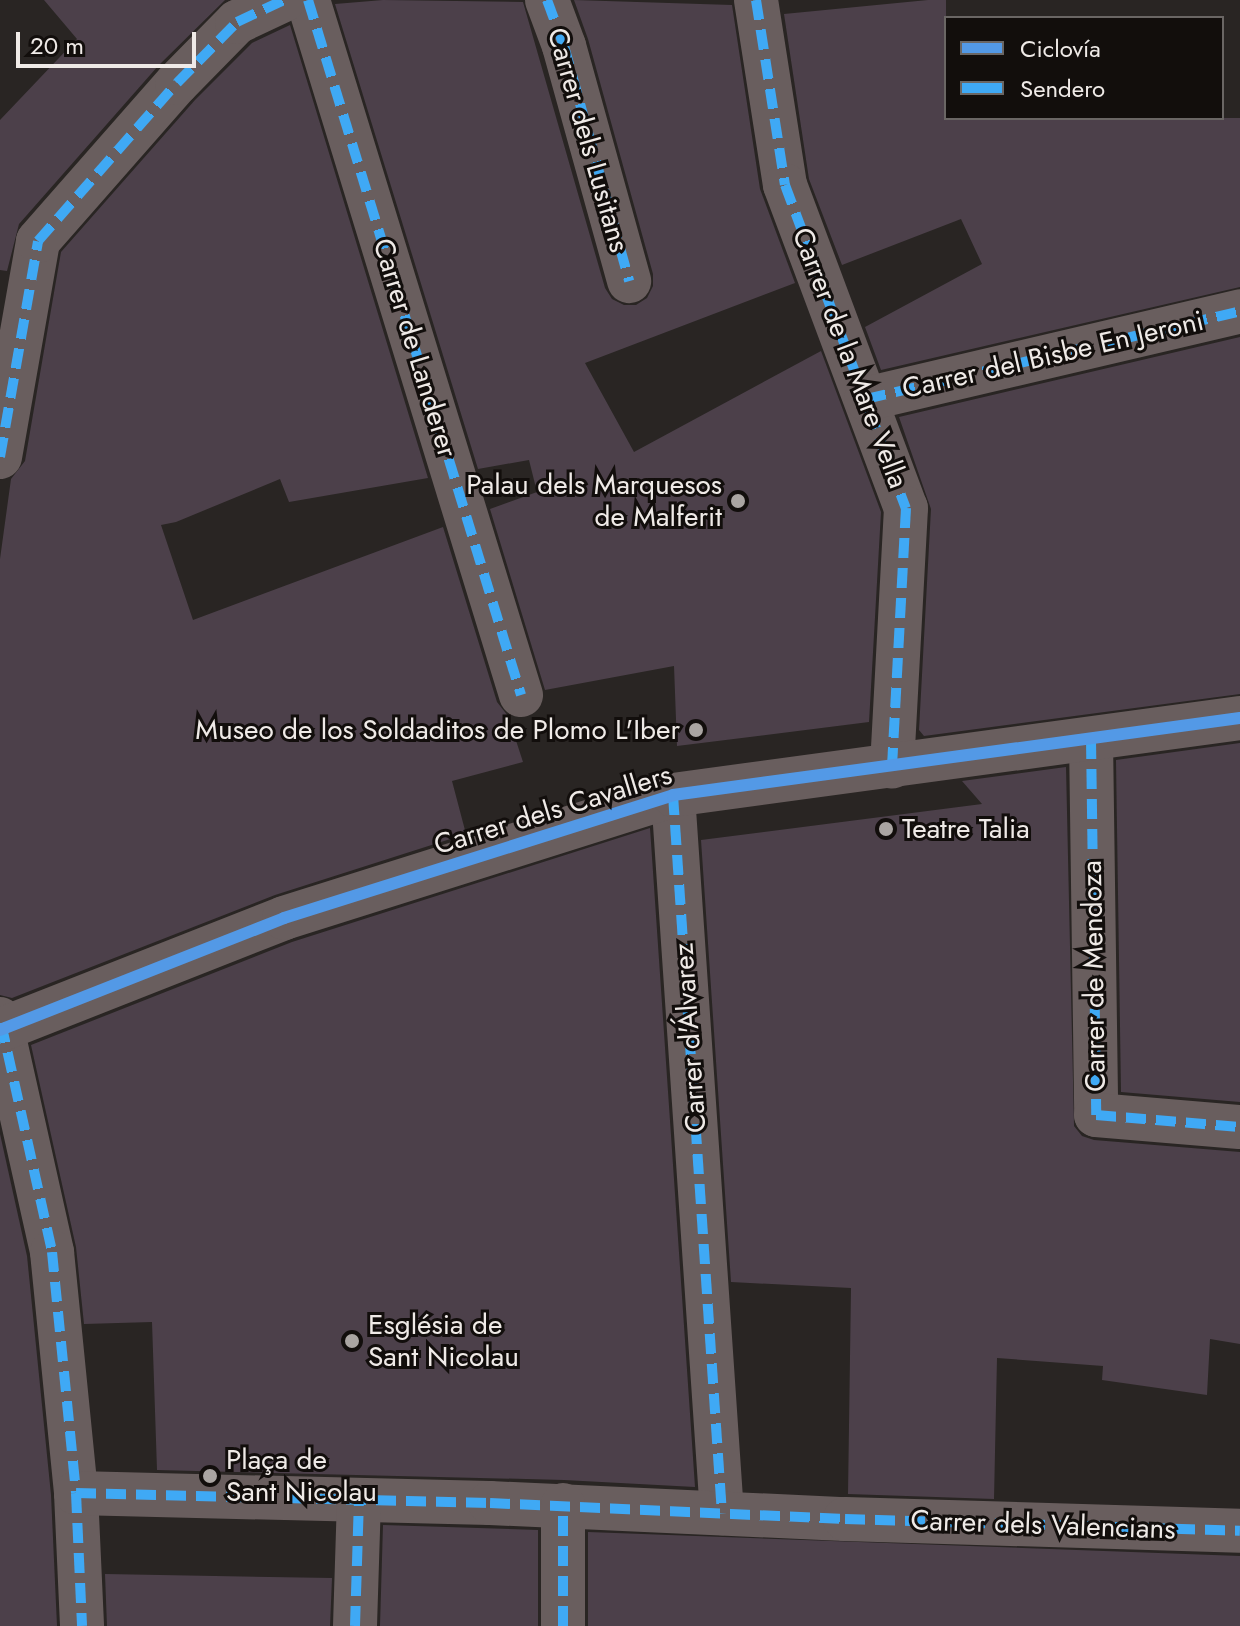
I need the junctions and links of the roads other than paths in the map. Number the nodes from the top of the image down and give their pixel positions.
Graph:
1 (284, 0) edge
2 (308, 0) edge
3 (547, 0) edge
4 (756, 0) edge
5 (629, 281) dead end
6 (1240, 311) edge
7 (866, 399) junction
8 (0, 457) edge
9 (521, 695) dead end
10 (1240, 718) edge
11 (1091, 739) junction
12 (892, 767) junction
13 (673, 795) junction
14 (1, 1026) edge
15 (1240, 1127) edge
16 (76, 1493) junction
17 (359, 1500) junction
18 (563, 1505) junction
19 (722, 1513) junction
20 (1240, 1531) edge
21 (82, 1626) edge
22 (355, 1626) edge
23 (563, 1626) edge

1 - 8 street
2 - 9 street, Carrer de Landerer
3 - 5 street, Carrer dels Lusitans
4 - 7 street, Carrer de la Mare Vella
6 - 7 street, Carrer del Bisbe En Jeroni
7 - 12 street, Carrer de la Mare Vella
10 - 11 street, Carrer dels Cavallers
11 - 12 street, Carrer dels Cavallers
11 - 15 street, Carrer de Mendoza
12 - 13 street, Carrer dels Cavallers
13 - 14 street, Carrer dels Cavallers
13 - 19 street, Carrer d'Álvarez
14 - 16 street
16 - 17 street
16 - 21 street
17 - 18 street
17 - 22 street
18 - 19 street, Carrer dels Valencians
18 - 23 street
19 - 20 street, Carrer dels Valencians

